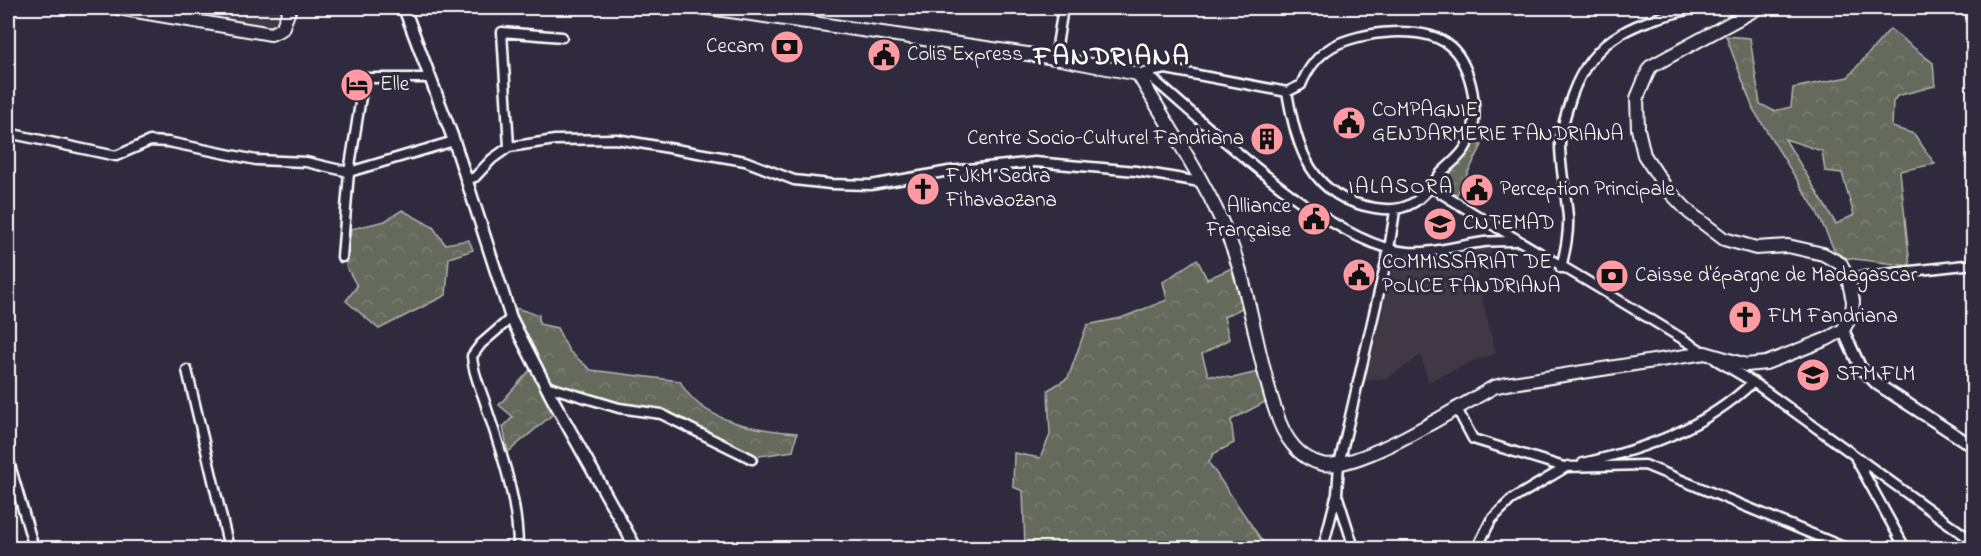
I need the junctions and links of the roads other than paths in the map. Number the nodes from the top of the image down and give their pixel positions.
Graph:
1 (118, 8) edge
2 (290, 8) edge
3 (404, 8) edge
4 (709, 8) edge
5 (1063, 8) edge
6 (1697, 8) edge
7 (1758, 8) edge
8 (562, 37) dead end
9 (1055, 58) junction
10 (1138, 74) junction
11 (429, 78) junction
12 (1287, 92) junction
13 (8, 133) edge
14 (454, 141) junction
15 (509, 147) junction
16 (349, 172) junction
17 (466, 180) junction
18 (1200, 182) junction
19 (1431, 187) junction
20 (1395, 211) junction
21 (1517, 241) junction
22 (1389, 249) junction
23 (342, 257) dead end
24 (1974, 264) edge
25 (1562, 268) junction
26 (1848, 278) junction
27 (511, 318) junction
28 (1843, 330) junction
29 (1705, 353) junction
30 (187, 370) dead end
31 (1753, 382) junction
32 (546, 386) junction
33 (1456, 407) junction
34 (1974, 447) edge
35 (1854, 456) junction
36 (8, 458) edge
37 (752, 459) dead end
38 (1339, 464) junction
39 (1564, 467) junction
40 (1337, 494) junction
41 (1974, 542) edge
42 (34, 549) edge
43 (229, 549) edge
44 (518, 549) edge
45 (636, 549) edge
46 (1323, 549) edge
47 (1354, 549) edge
48 (1477, 549) edge
49 (1846, 549) edge
50 (1905, 549) edge

1 - 2 main road
3 - 11 street
4 - 9 main road
5 - 9 street
6 - 25 street
7 - 26 main road
8 - 15 street
9 - 10 main road
10 - 12 street
10 - 18 main road
10 - 22 street
11 - 14 street
11 - 16 street
12 - 19 street
12 - 20 street
13 - 16 street
14 - 16 street
14 - 17 street
15 - 17 street
15 - 18 street
16 - 23 street
17 - 27 street
18 - 38 main road
19 - 20 street
19 - 21 street
20 - 22 street
21 - 22 street
21 - 25 street
22 - 38 street
24 - 26 street
25 - 29 street
26 - 28 main road
27 - 32 street
27 - 44 street
28 - 29 main road
28 - 34 street
29 - 31 street
29 - 33 main road
30 - 43 street
31 - 35 street
31 - 39 street
32 - 37 street
32 - 45 street
33 - 38 main road
33 - 39 street
35 - 41 street
35 - 50 street
36 - 42 street
38 - 40 street
39 - 48 street
39 - 49 street
40 - 46 street
40 - 47 street

